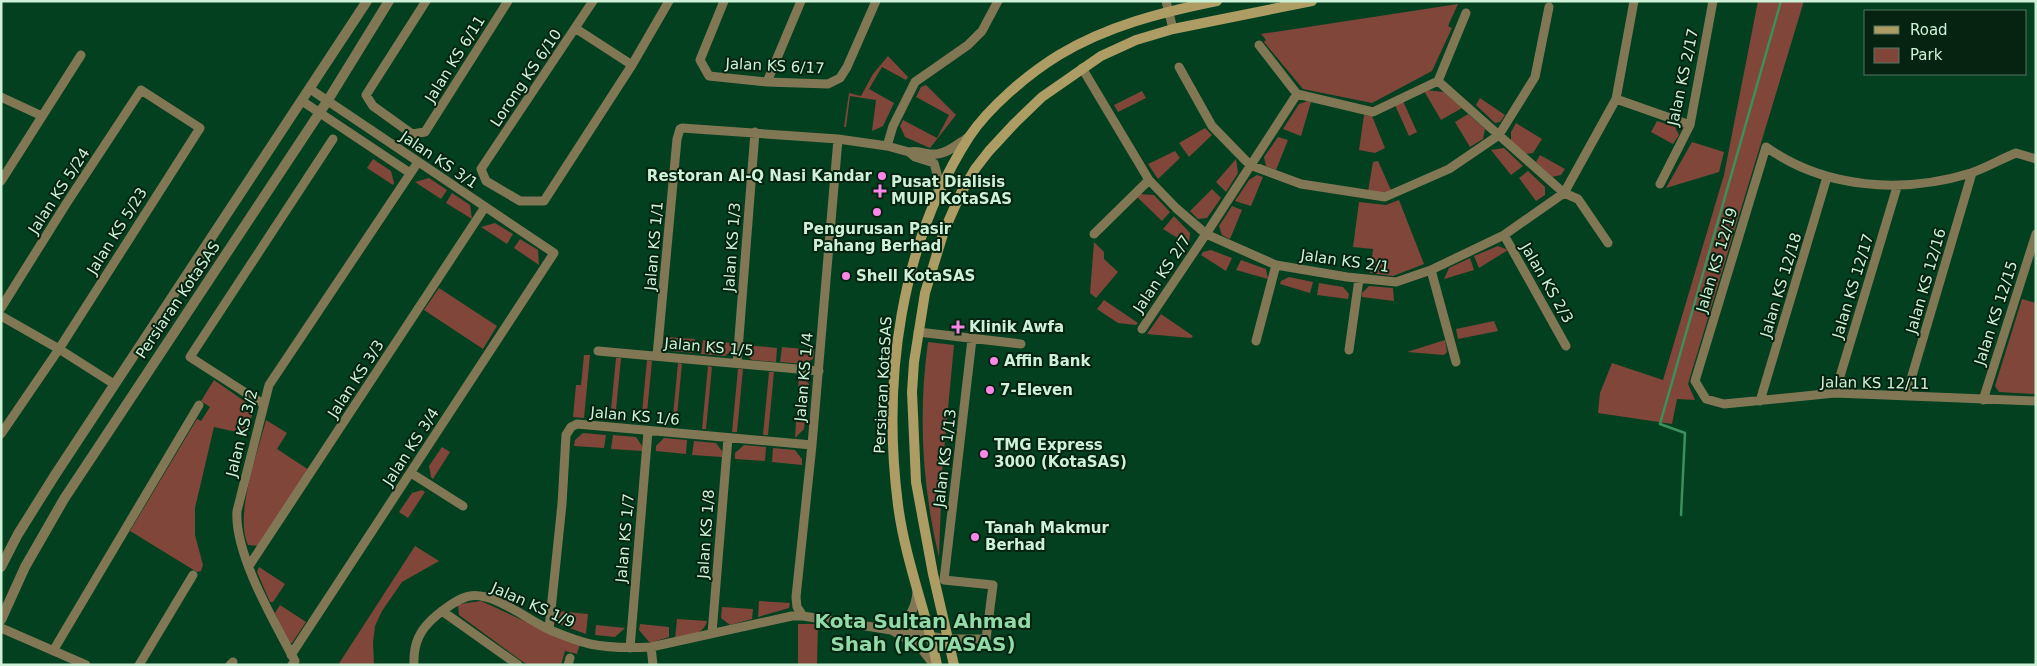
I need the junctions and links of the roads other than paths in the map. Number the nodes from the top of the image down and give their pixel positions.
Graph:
1 (367, 1) edge
2 (389, 1) edge
3 (426, 1) edge
4 (508, 1) edge
5 (593, 1) edge
6 (669, 1) edge
7 (724, 1) edge
8 (801, 1) edge
9 (876, 1) edge
10 (998, 1) edge
11 (1217, 1) edge
12 (1312, 1) edge
13 (1713, 1) edge
14 (1632, 4) edge
15 (1167, 6) edge
16 (1549, 7) dead end
17 (1466, 13) dead end
18 (575, 28) junction
19 (1173, 29) junction
20 (1259, 45) dead end
21 (81, 55) dead end
22 (632, 65) junction
23 (1179, 67) dead end
24 (1082, 68) junction
25 (1438, 81) junction
26 (768, 82) junction
27 (310, 88) junction
28 (1297, 94) junction
29 (1, 97) edge
30 (1616, 99) junction
31 (328, 100) junction
32 (302, 101) junction
33 (320, 113) junction
34 (42, 116) junction
35 (1690, 125) junction
36 (200, 128) joint
37 (755, 132) junction
38 (1499, 135) junction
39 (970, 136) junction
40 (334, 139) dead end
41 (838, 139) junction
42 (887, 146) junction
43 (909, 152) junction
44 (2036, 159) edge
45 (418, 162) junction
46 (1250, 165) junction
47 (410, 173) junction
48 (1972, 173) junction
49 (1827, 177) junction
50 (2, 179) edge
51 (1149, 180) junction
52 (1660, 184) dead end
53 (1897, 187) junction
54 (938, 192) junction
55 (1564, 193) junction
56 (486, 208) junction
57 (1094, 234) dead end
58 (1206, 234) junction
59 (2036, 234) edge
60 (1504, 235) junction
61 (1608, 243) dead end
62 (554, 253) joint
63 (1276, 264) junction
64 (1431, 270) junction
65 (1359, 279) junction
66 (1, 308) edge
67 (1, 316) edge
68 (1142, 329) dead end
69 (918, 332) junction
70 (972, 338) junction
71 (1256, 341) dead end
72 (1020, 344) dead end
73 (1566, 346) dead end
74 (59, 349) junction
75 (1349, 350) dead end
76 (598, 351) dead end
77 (657, 356) junction
78 (1456, 362) dead end
79 (737, 363) junction
80 (819, 371) junction
81 (1695, 381) joint
82 (114, 384) junction
83 (1835, 393) junction
84 (1906, 396) junction
85 (1983, 400) junction
86 (1760, 401) junction
87 (2036, 401) edge
88 (263, 404) junction
89 (198, 405) dead end
90 (648, 431) junction
91 (1, 434) edge
92 (728, 438) junction
93 (812, 445) junction
94 (410, 473) junction
95 (463, 506) dead end
96 (249, 566) junction
97 (1, 567) edge
98 (194, 575) dead end
99 (944, 580) joint
100 (916, 583) junction
101 (442, 611) junction
102 (803, 616) junction
103 (1, 620) edge
104 (1, 628) edge
105 (549, 629) junction
106 (894, 631) junction
107 (712, 633) junction
108 (929, 636) junction
109 (948, 639) junction
110 (651, 647) junction
111 (630, 648) junction
112 (53, 651) junction
113 (291, 655) junction
114 (86, 665) edge
115 (139, 665) edge
116 (292, 665) edge
117 (414, 665) edge
118 (518, 665) edge
119 (653, 665) edge
120 (935, 665) edge
121 (954, 665) edge

1 - 27 street, Persiaran KotaSAS
2 - 31 street, Persiaran KotaSAS
3 - 4 street, Jalan KS 6/11
5 - 18 street, Lorong KS 6/10
6 - 22 street
7 - 26 street, Jalan KS 6/17
8 - 26 street
9 - 26 street, Jalan KS 6/17
10 - 42 street
11 - 15 main road, Persiaran KotaSAS
12 - 19 main road, Persiaran KotaSAS
13 - 35 street, Jalan KS 2/17
14 - 30 street, Jalan KS 2/1
15 - 19 street
15 - 39 main road, Persiaran KotaSAS
16 - 38 street
17 - 25 street
18 - 22 street
18 - 22 street, Lorong KS 6/10
19 - 24 main road, Persiaran KotaSAS
20 - 28 street
21 - 34 street
23 - 46 street
24 - 51 street, Jalan KS 2/1
24 - 69 main road, Persiaran KotaSAS
25 - 28 street
25 - 38 street
27 - 31 street, Jalan KS 3/1
27 - 32 street, Persiaran KotaSAS
28 - 46 street, Jalan KS 2/7
29 - 34 street
30 - 35 street
30 - 55 street, Jalan KS 2/1
31 - 33 street, Persiaran KotaSAS
31 - 45 street, Jalan KS 3/1
32 - 33 street, Jalan KS 3/1
32 - 82 street, Persiaran KotaSAS
33 - 47 street, Jalan KS 3/1
33 - 103 street, Persiaran KotaSAS
34 - 50 street
35 - 52 street, Jalan KS 2/17
36 - 66 street, Jalan KS 5/24
36 - 74 street, Jalan KS 5/23
37 - 41 street
37 - 77 street, Jalan KS 1/1
37 - 79 street, Jalan KS 1/3
38 - 46 street
38 - 55 street
39 - 43 street
39 - 54 main road, Persiaran KotaSAS
40 - 88 street
41 - 42 street
41 - 80 street, Jalan KS 1/4
42 - 43 street
43 - 54 street
44 - 48 street
45 - 47 street, Jalan KS 3/2
45 - 56 street, Jalan KS 3/1
46 - 58 street, Jalan KS 2/7
47 - 88 street, Jalan KS 3/2
48 - 53 street
48 - 84 street, Jalan KS 12/16
49 - 53 street
49 - 81 street, Jalan KS 12/19
49 - 86 street, Jalan KS 12/18
51 - 57 street
51 - 58 street, Jalan KS 2/1
53 - 83 street, Jalan KS 12/17
54 - 100 main road, Persiaran KotaSAS
55 - 60 street, Jalan KS 2/1
55 - 61 street
56 - 62 street, Jalan KS 3/1
56 - 96 street, Jalan KS 3/3
58 - 63 street, Jalan KS 2/1
58 - 68 street, Jalan KS 2/7
59 - 85 street, Jalan KS 12/15
60 - 64 street, Jalan KS 2/1
60 - 73 street, Jalan KS 2/3
62 - 94 street, Jalan KS 3/4
63 - 65 street, Jalan KS 2/1
63 - 71 street
64 - 65 street, Jalan KS 2/1
64 - 78 street
65 - 75 street
67 - 74 street
69 - 70 street
69 - 109 main road, Persiaran KotaSAS
70 - 72 street
70 - 99 street, Jalan KS 1/13
74 - 82 street
74 - 91 street, Jalan KS 5/23
76 - 77 street, Jalan KS 1/5
77 - 79 street, Jalan KS 1/5
79 - 80 street, Jalan KS 1/5
80 - 93 street, Jalan KS 1/4
81 - 86 street, Jalan KS 12/11
82 - 97 street, Persiaran KotaSAS
83 - 84 street, Jalan KS 12/11
83 - 86 street, Jalan KS 12/11
84 - 85 street, Jalan KS 12/11
85 - 87 street, Jalan KS 12/11
88 - 96 street, Jalan KS 3/2
89 - 112 street
90 - 92 street, Jalan KS 1/6
90 - 105 street, Jalan KS 1/6
90 - 111 street, Jalan KS 1/7
92 - 93 street, Jalan KS 1/6
92 - 107 street, Jalan KS 1/8
93 - 102 street, Jalan KS 1/4
94 - 95 street
94 - 113 street, Jalan KS 3/4
96 - 113 street, Jalan KS 3/2
98 - 115 street
99 - 109 street, Jalan KS 1/9
100 - 106 street
100 - 108 main road, Persiaran KotaSAS
101 - 105 street, Jalan KS 1/9
101 - 117 street, Jalan KS 1/9
101 - 118 street
102 - 106 street, Jalan KS 1/9
102 - 107 street, Jalan KS 1/9
104 - 112 street
105 - 111 street, Jalan KS 1/9
106 - 108 street, Jalan KS 1/9
106 - 120 street
107 - 110 street, Jalan KS 1/9
108 - 109 street, Jalan KS 1/9
108 - 120 main road, Persiaran KotaSAS
109 - 121 main road, Persiaran KotaSAS
110 - 111 street, Jalan KS 1/9
110 - 119 street
112 - 114 street
113 - 116 street, Jalan KS 3/2

